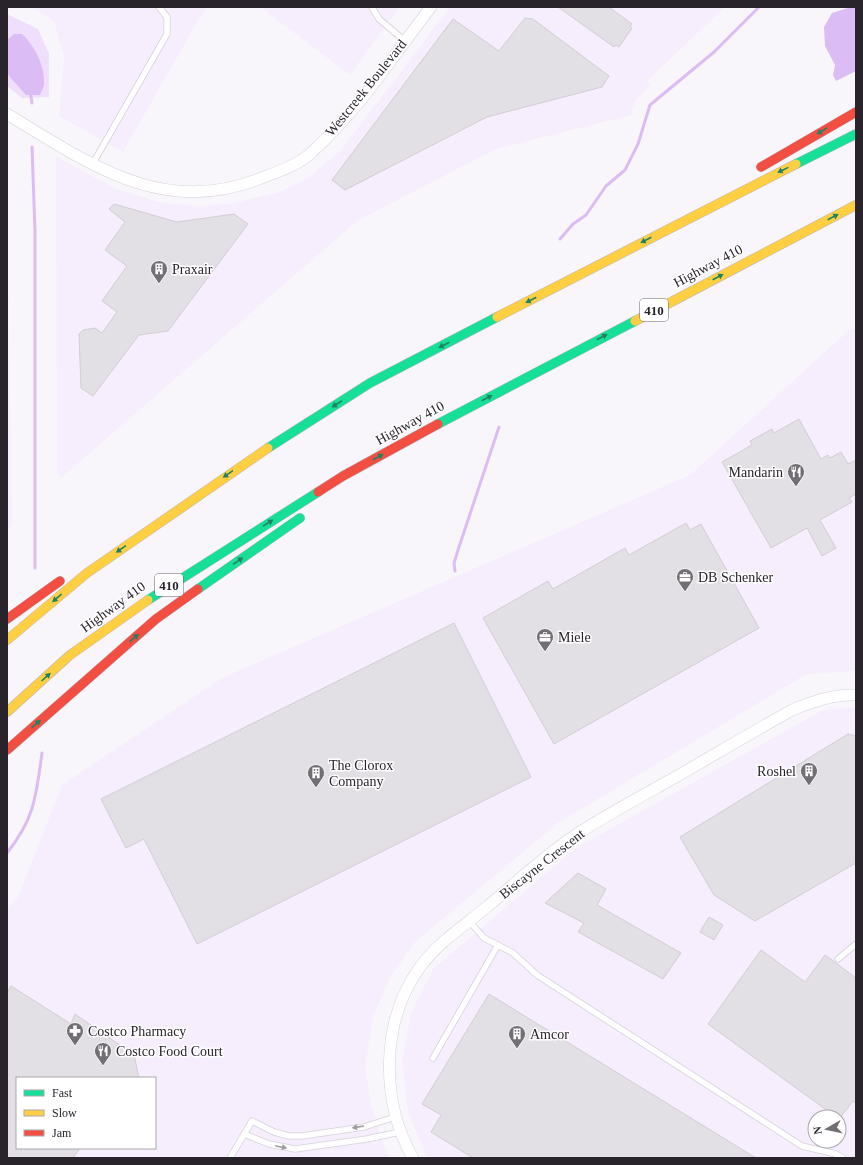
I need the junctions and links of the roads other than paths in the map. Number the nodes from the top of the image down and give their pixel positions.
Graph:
1 (159, 7) edge
2 (372, 7) edge
3 (431, 7) edge
4 (405, 41) junction
5 (856, 112) edge
6 (7, 114) edge
7 (856, 134) edge
8 (91, 165) junction
9 (753, 171) dead end
10 (700, 202) dead end
11 (856, 205) edge
12 (681, 222) junction
13 (343, 476) junction
14 (322, 502) dead end
15 (309, 511) dead end
16 (87, 573) junction
17 (7, 619) edge
18 (7, 640) edge
19 (856, 695) edge
20 (7, 712) edge
21 (7, 750) edge
22 (469, 921) junction
23 (856, 944) edge
24 (498, 945) junction
25 (838, 959) dead end
26 (432, 1058) dead end
27 (395, 1117) junction
28 (400, 1132) junction
29 (244, 1134) junction
30 (230, 1158) edge
31 (412, 1158) edge
32 (843, 1158) edge

1 - 8 lane
2 - 4 lane
3 - 4 street, Westcreek Boulevard
4 - 8 street, Westcreek Boulevard
5 -> 9 highway
6 - 8 street, Westcreek Boulevard
7 -> 12 highway
10 - 12 highway
13 -> 11 highway, Highway 410 / 410
12 -> 16 highway
13 - 14 highway
20 -> 13 highway, Highway 410 / 410
21 -> 15 highway
16 - 17 highway
16 -> 18 highway
19 - 22 street, Biscayne Crescent
22 - 24 lane
22 - 27 street, Biscayne Crescent
23 - 25 lane
24 - 26 lane
24 - 32 lane
27 - 28 street, Biscayne Crescent
27 -> 29 lane
29 -> 28 lane
28 - 31 street, Biscayne Crescent
29 - 30 lane

